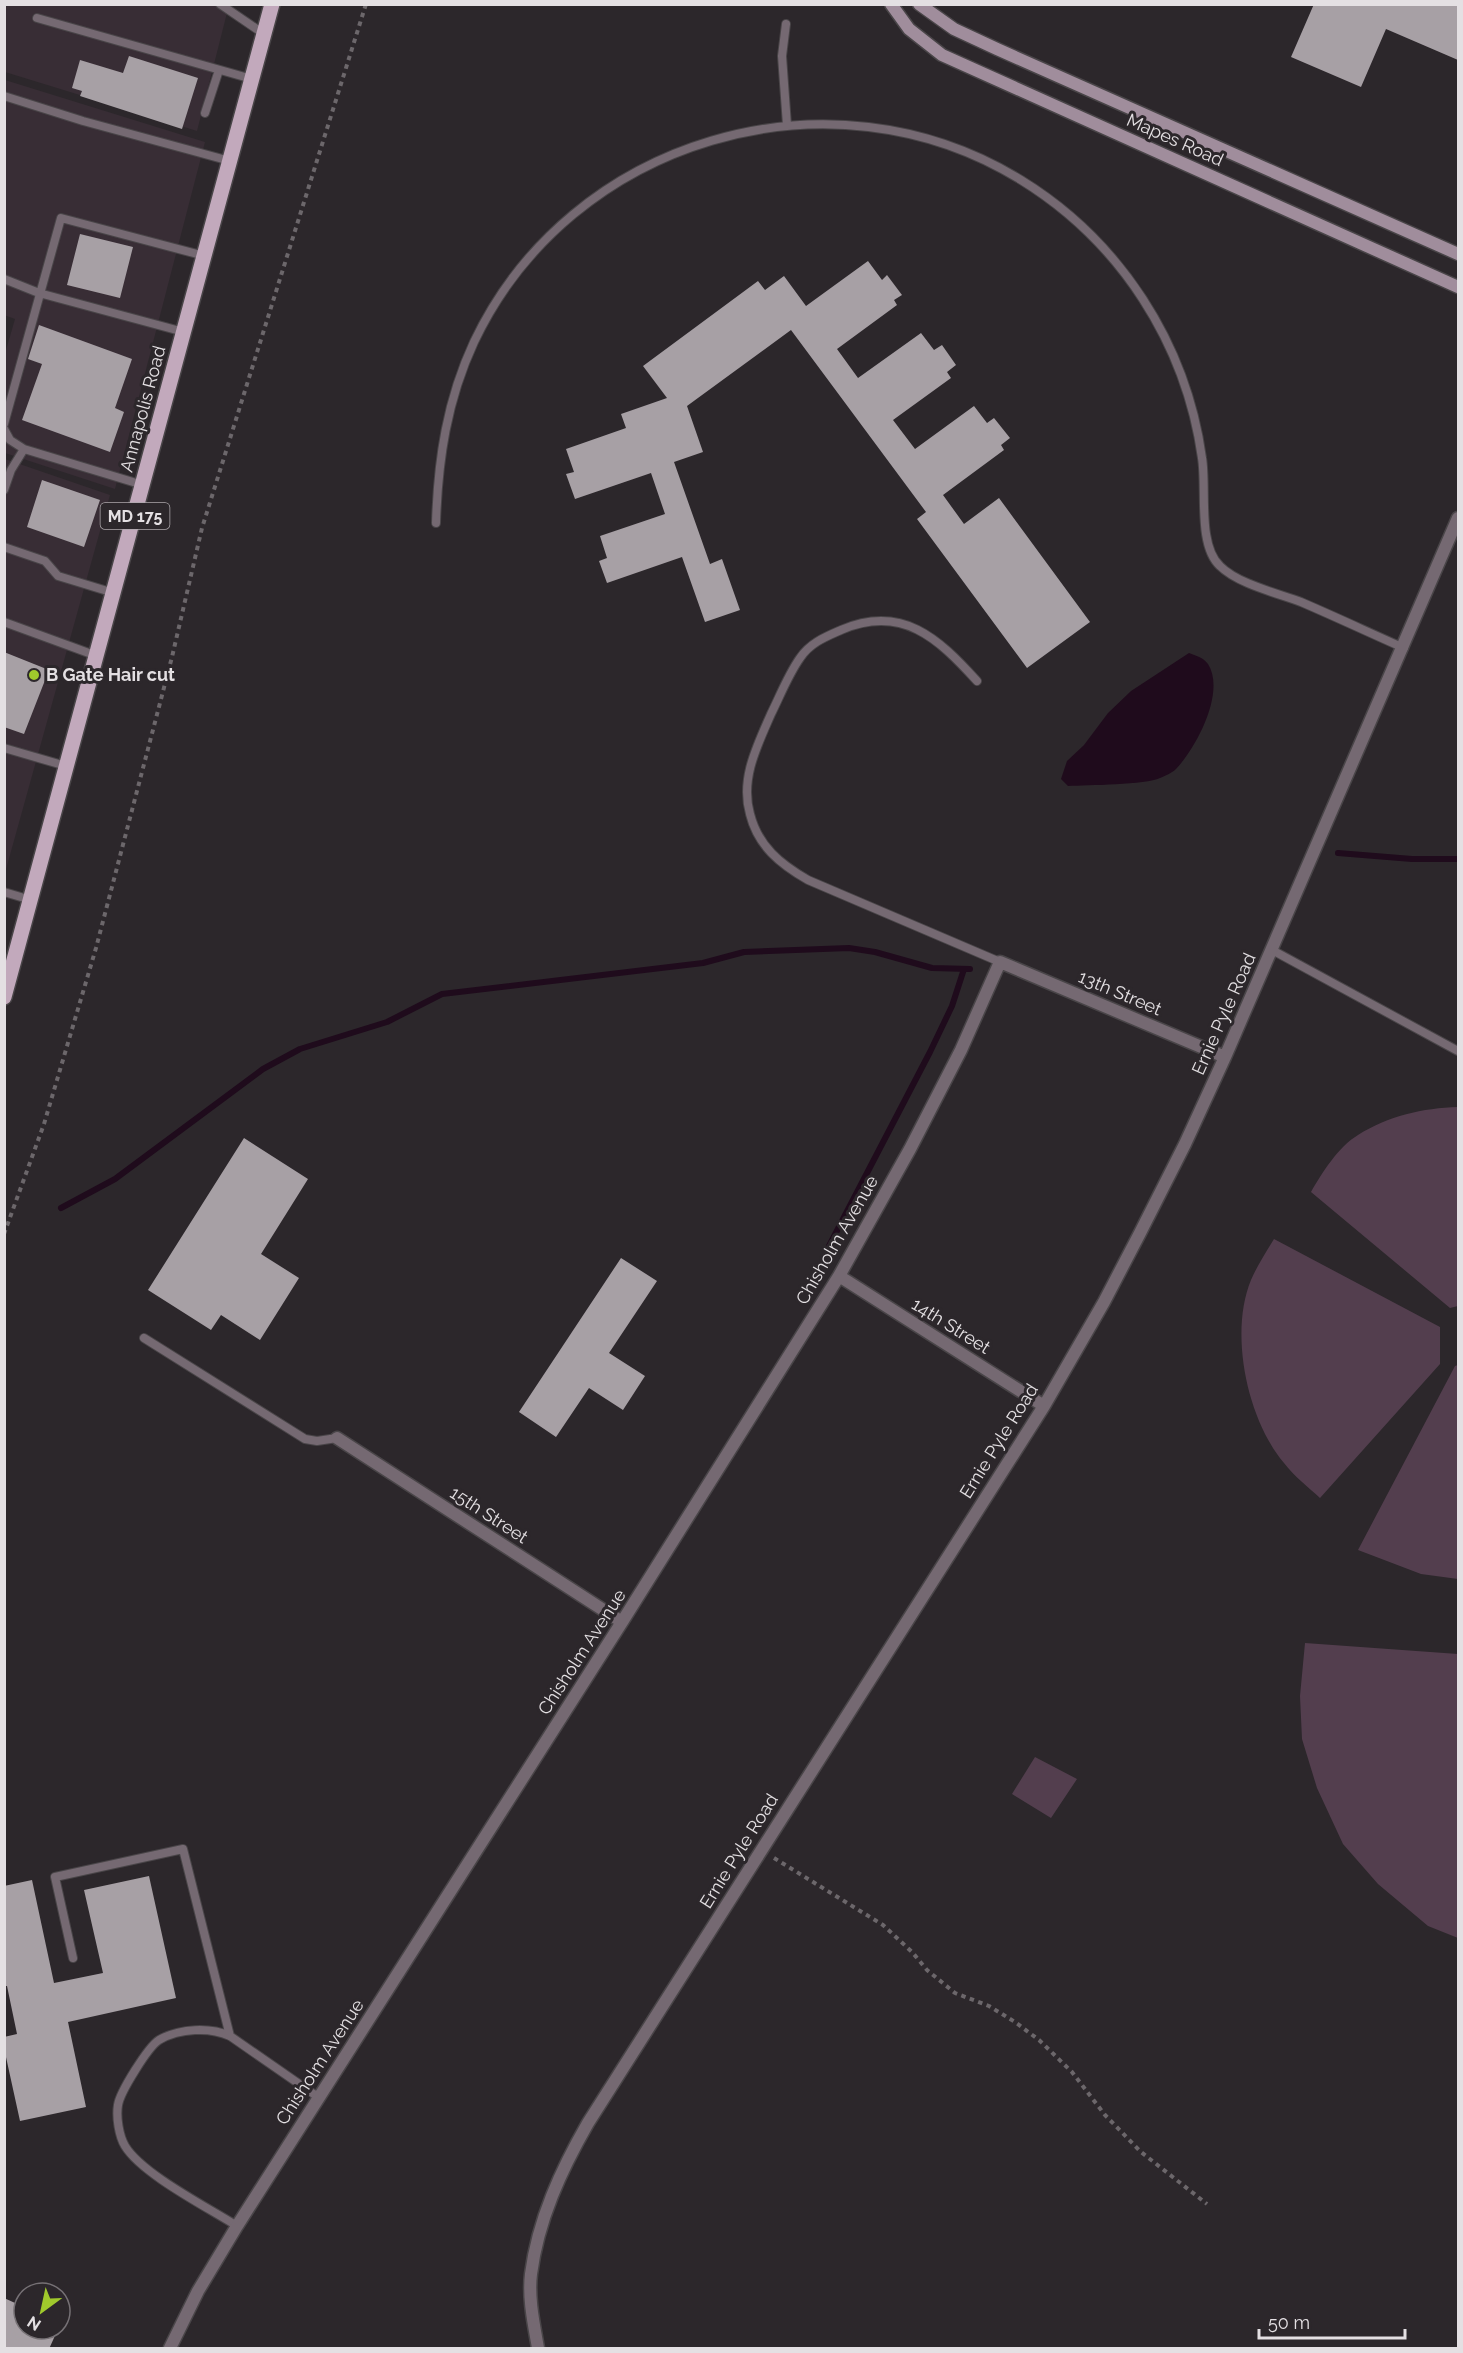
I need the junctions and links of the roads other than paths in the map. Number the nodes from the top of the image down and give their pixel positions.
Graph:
1 (220, 4) edge
2 (272, 4) edge
3 (891, 4) edge
4 (919, 4) edge
5 (37, 18) dead end
6 (786, 24) dead end
7 (264, 34) junction
8 (219, 70) junction
9 (252, 79) junction
10 (4, 96) edge
11 (205, 113) dead end
12 (787, 125) junction
13 (230, 161) junction
14 (1458, 254) edge
15 (204, 255) junction
16 (4, 279) edge
17 (1458, 287) edge
18 (39, 292) junction
19 (184, 332) junction
20 (4, 424) edge
21 (4, 429) edge
22 (24, 449) junction
23 (143, 485) junction
24 (4, 490) edge
25 (1458, 518) edge
26 (436, 523) dead end
27 (4, 547) edge
28 (114, 593) junction
29 (4, 622) edge
30 (1404, 648) junction
31 (97, 656) junction
32 (977, 681) dead end
33 (4, 748) edge
34 (67, 766) junction
35 (4, 892) edge
36 (31, 900) junction
37 (1272, 950) junction
38 (1000, 962) junction
39 (9, 966) edge
40 (4, 997) edge
41 (1458, 1051) edge
42 (1225, 1057) junction
43 (839, 1276) junction
44 (144, 1338) dead end
45 (1044, 1406) junction
46 (337, 1438) joint
47 (622, 1622) junction
48 (73, 1958) dead end
49 (230, 2036) junction
50 (318, 2097) junction
51 (237, 2226) junction
52 (170, 2349) edge
53 (538, 2349) edge

1 - 7 lane
2 - 7 main road, Annapolis Road / MD 175
3 - 17 street, Mapes Road
4 - 14 street, Mapes Road
5 - 8 lane
6 - 12 lane
7 - 9 main road, Annapolis Road / MD 175
8 - 9 lane
8 - 11 lane
9 - 13 main road, Annapolis Road / MD 175
10 - 13 lane
12 - 26 lane
12 - 30 lane
13 - 15 main road, Annapolis Road / MD 175
15 - 18 lane
15 - 19 main road, Annapolis Road / MD 175
16 - 18 lane
18 - 19 lane
18 - 20 lane
19 - 23 main road, Annapolis Road / MD 175
21 - 22 lane
22 - 23 lane
22 - 24 lane
23 - 28 main road, Annapolis Road / MD 175
25 - 30 street, Ernie Pyle Road
27 - 28 lane
28 - 31 main road, Annapolis Road / MD 175
29 - 31 lane
30 - 37 street, Ernie Pyle Road
31 - 34 main road, Annapolis Road / MD 175
32 - 38 lane
33 - 34 lane
34 - 36 main road, Annapolis Road / MD 175
35 - 36 lane
36 - 39 main road, Annapolis Road / MD 175
37 - 41 lane
37 - 42 street, Ernie Pyle Road
38 - 42 street, 13th Street
38 - 43 street, Chisholm Avenue
39 - 40 main road, Annapolis Road / MD 175
42 - 45 street, Ernie Pyle Road
43 - 45 street, 14th Street
43 - 47 street, Chisholm Avenue
44 - 46 lane
45 - 53 street, Ernie Pyle Road
46 - 47 street, 15th Street
47 - 50 street, Chisholm Avenue
48 - 49 lane
49 - 50 lane
49 - 51 lane
50 - 51 street, Chisholm Avenue
51 - 52 street, Chisholm Avenue

